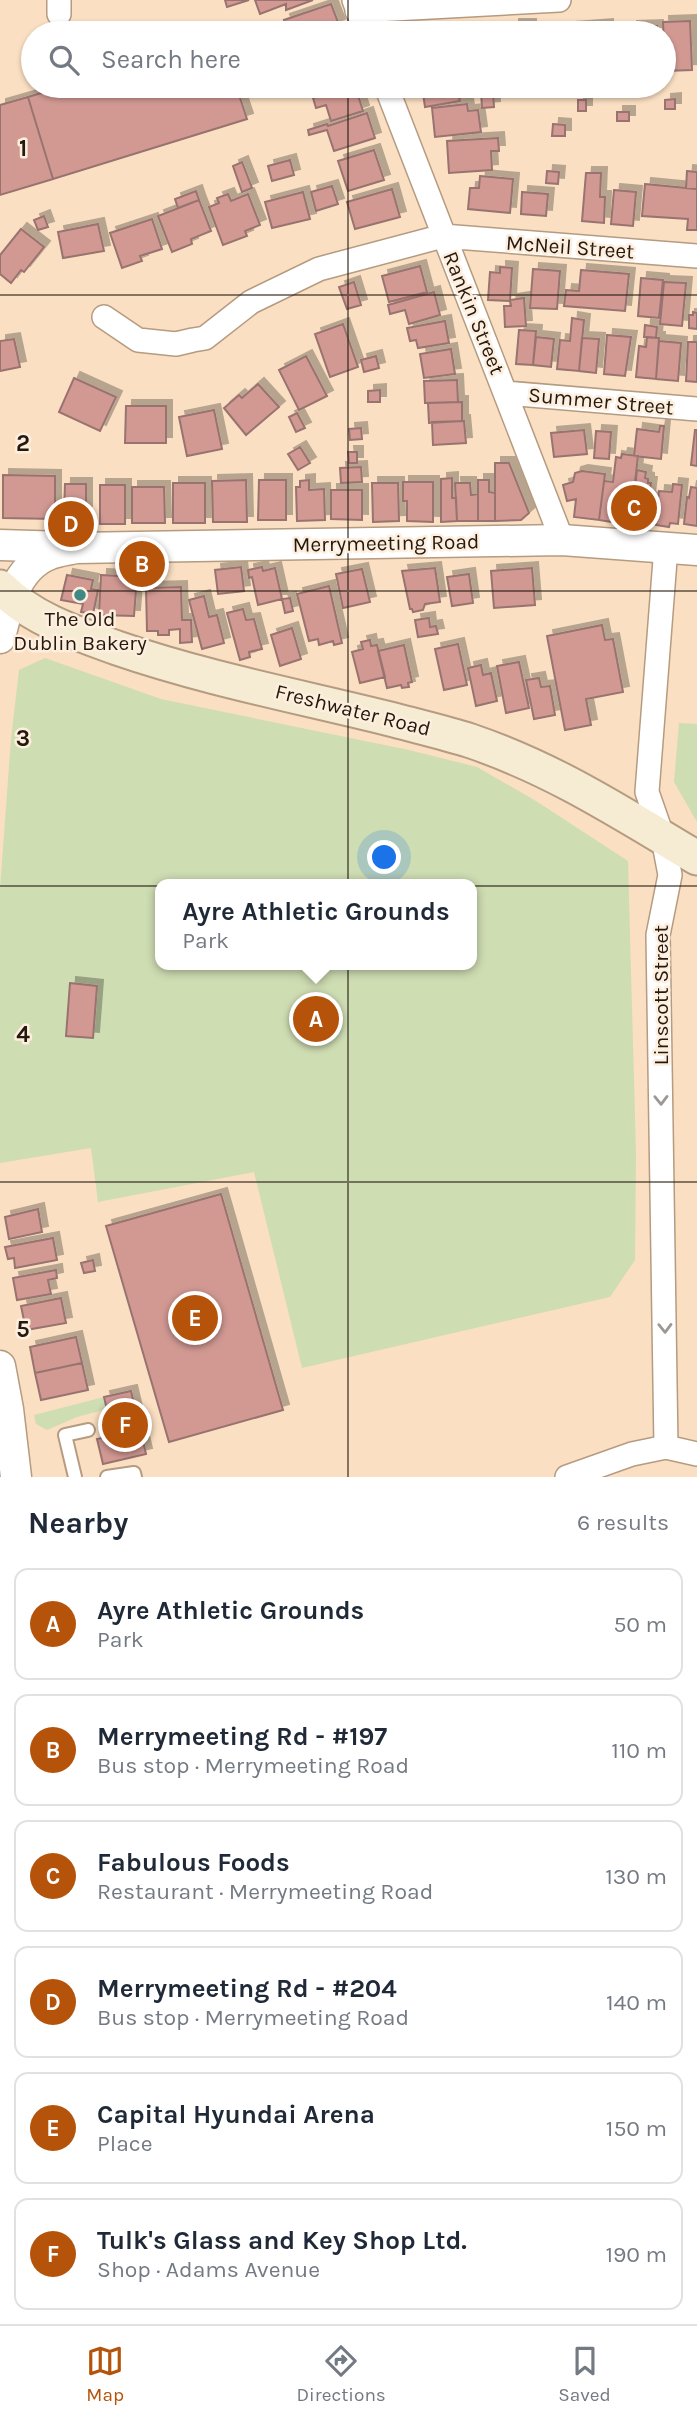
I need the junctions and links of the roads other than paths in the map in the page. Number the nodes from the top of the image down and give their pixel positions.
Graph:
1 (559, 0) edge
2 (355, 5) edge
3 (391, 98) edge
4 (443, 236) junction
5 (697, 256) edge
6 (104, 317) dead end
7 (506, 393) junction
8 (697, 409) edge
9 (562, 540) junction
10 (0, 545) edge
11 (666, 547) junction
12 (76, 548) junction
13 (697, 550) edge
14 (5, 592) edge
15 (0, 638) edge
16 (663, 838) junction
17 (697, 858) edge
18 (0, 1366) edge
19 (4, 1405) edge
20 (88, 1430) dead end
21 (666, 1447) junction
22 (697, 1454) edge
23 (16, 1477) edge
24 (75, 1477) edge
25 (107, 1477) edge
26 (135, 1477) edge
27 (567, 1477) edge

1 - 2 street
3 - 4 street, Rankin Street
4 - 5 street, McNeil Street
4 - 6 street, McNeil Street
4 - 7 street, Rankin Street
7 - 8 street, Summer Street
7 - 9 street, Rankin Street
9 - 11 street, Merrymeeting Road
9 - 12 street, Merrymeeting Road
10 - 12 street, Merrymeeting Road
11 - 13 street, Merrymeeting Road
11 - 16 street, Linscott Street
12 - 14 street, Merrymeeting Road
14 - 15 street
14 - 16 main road, Freshwater Road
16 - 17 main road, Freshwater Road
16 -> 21 street, Linscott Street
18 - 19 street
19 - 23 street
20 - 24 lane
21 - 22 street
21 - 27 street
25 - 26 lane

